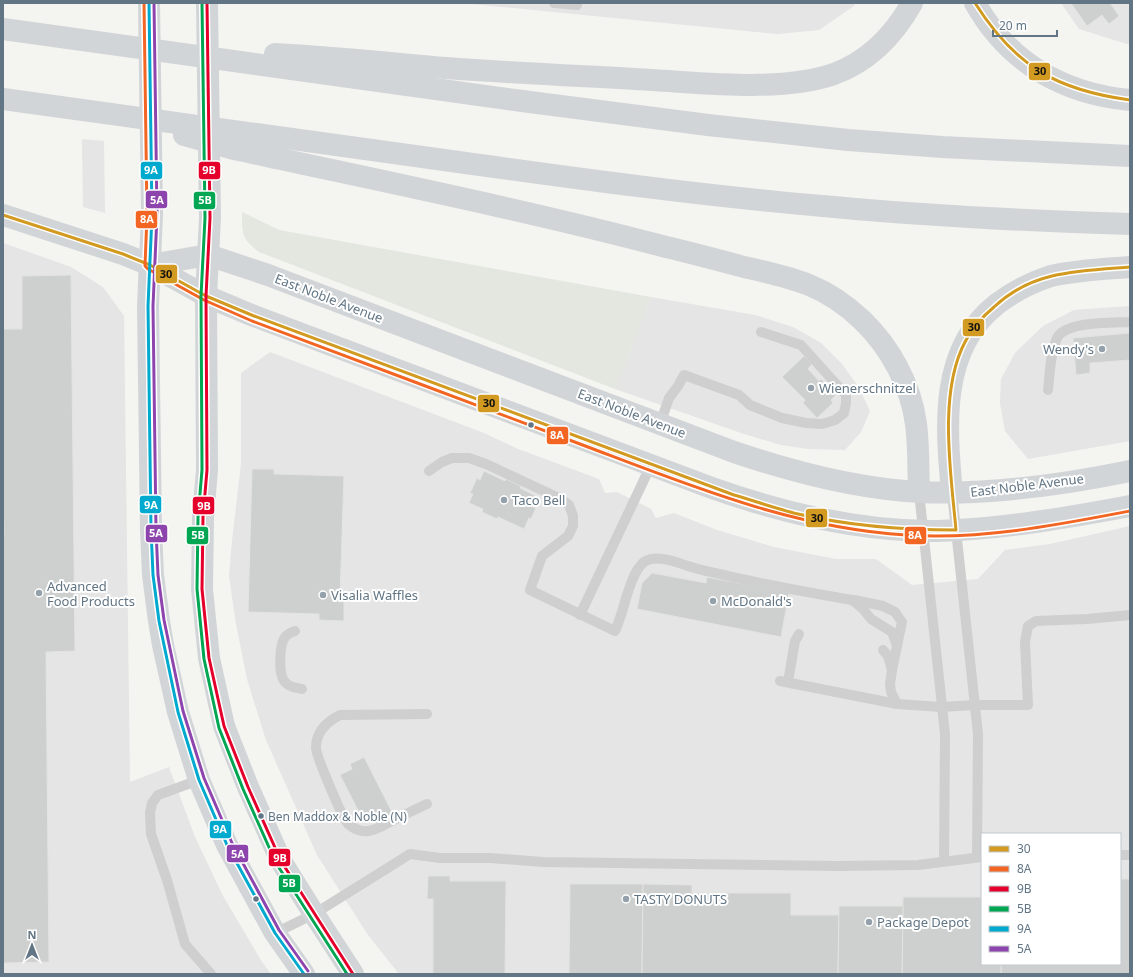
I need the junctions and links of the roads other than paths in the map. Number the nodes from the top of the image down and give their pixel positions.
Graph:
1 (149, 3) edge
2 (207, 3) edge
3 (554, 3) edge
4 (577, 3) edge
5 (912, 3) edge
6 (975, 3) edge
7 (3, 29) edge
8 (125, 46) junction
9 (3, 99) edge
10 (1130, 100) edge
11 (106, 113) junction
12 (1130, 156) edge
13 (3, 215) edge
14 (1130, 224) edge
15 (208, 255) junction
16 (150, 265) junction
17 (1130, 268) edge
18 (206, 296) junction
19 (1130, 322) edge
20 (761, 332) dead end
21 (1048, 390) dead end
22 (660, 424) junction
23 (651, 465) junction
24 (429, 471) dead end
25 (1130, 471) edge
26 (919, 492) junction
27 (952, 493) junction
28 (1130, 506) edge
29 (923, 530) junction
30 (956, 530) junction
31 (852, 600) junction
32 (580, 615) junction
33 (1130, 615) edge
34 (295, 631) dead end
35 (799, 634) dead end
36 (897, 646) junction
37 (883, 650) dead end
38 (892, 670) junction
39 (302, 689) dead end
40 (897, 704) junction
41 (975, 705) junction
42 (942, 707) junction
43 (427, 714) dead end
44 (199, 780) junction
45 (427, 804) dead end
46 (980, 857) edge
47 (944, 861) junction
48 (314, 914) junction
49 (275, 933) junction
50 (211, 974) edge
51 (304, 974) edge
52 (353, 974) edge

1 - 16 main road
2 - 15 main road
3 - 4 lane
5 - 8 main road
6 - 10 main road
7 - 8 main road
8 - 12 main road
9 - 11 main road
11 - 14 main road
11 - 26 main road
13 - 16 main road
15 - 16 main road, East Noble Avenue
15 - 18 main road
15 - 22 main road, East Noble Avenue
16 - 18 main road
16 - 44 main road
17 - 27 main road
18 - 23 main road
18 - 48 main road
19 - 21 lane
20 - 22 lane
22 - 26 main road, East Noble Avenue
23 - 29 main road
23 - 32 lane
24 - 32 lane
25 - 27 main road, East Noble Avenue
26 - 27 main road, East Noble Avenue
26 - 29 lane
27 - 30 lane
28 - 30 main road
29 - 30 main road
29 - 42 lane
30 - 41 lane
31 - 32 lane
31 - 36 lane
31 - 36 lane
33 - 41 lane
34 - 39 lane
35 - 40 lane
36 - 38 lane
37 - 38 lane
38 - 40 lane
40 - 42 lane
41 - 42 lane
41 - 46 lane
42 - 47 lane
43 - 45 lane
44 - 49 main road
44 - 50 lane
46 - 47 lane
47 - 48 lane
48 - 49 lane
48 - 52 main road
49 - 51 main road

